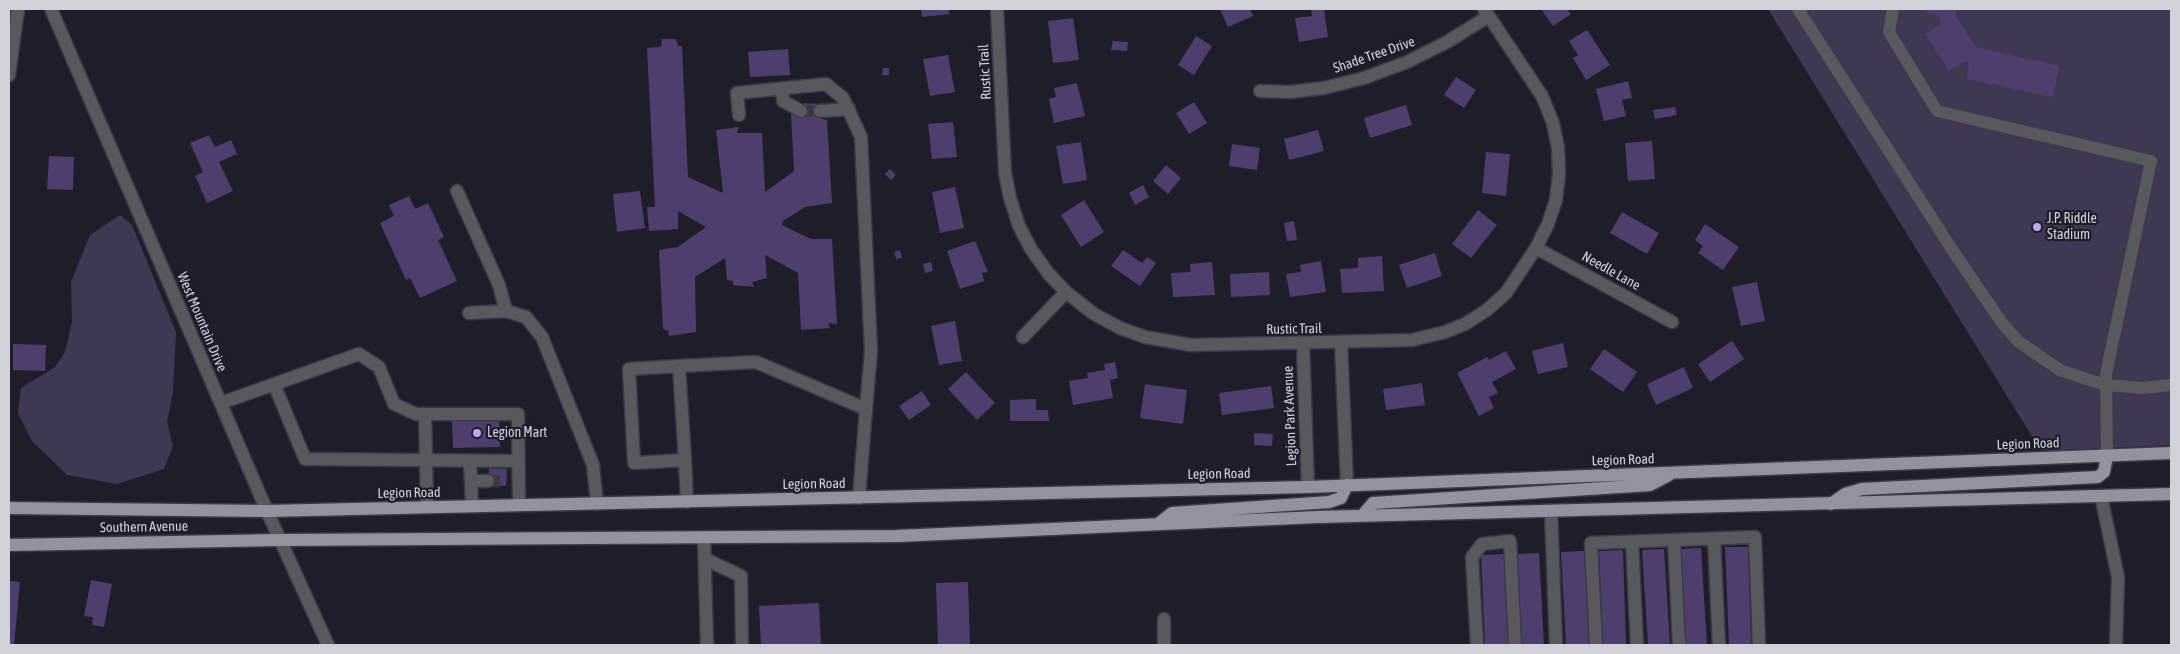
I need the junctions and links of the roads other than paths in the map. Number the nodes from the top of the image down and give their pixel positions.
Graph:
1 (18, 9) edge
2 (50, 9) edge
3 (997, 9) edge
4 (1798, 9) edge
5 (1893, 9) edge
6 (1487, 12) edge
7 (9, 75) edge
8 (782, 88) junction
9 (1260, 91) dead end
10 (849, 109) junction
11 (820, 110) tunnel mouth
12 (801, 111) tunnel mouth
13 (739, 115) dead end
14 (457, 191) dead end
15 (1536, 248) junction
16 (1066, 292) junction
17 (506, 311) junction
18 (468, 313) dead end
19 (1672, 322) dead end
20 (1023, 337) dead end
21 (1341, 343) junction
22 (1302, 344) junction
23 (679, 366) junction
24 (274, 384) junction
25 (2105, 385) junction
26 (2171, 386) edge
27 (221, 403) junction
28 (866, 409) junction
29 (425, 414) junction
30 (2171, 453) edge
31 (2107, 456) junction
32 (685, 460) junction
33 (426, 461) junction
34 (470, 461) junction
35 (518, 461) junction
36 (1674, 473) junction
37 (471, 481) junction
38 (488, 481) tunnel mouth
39 (1347, 485) junction
40 (1308, 487) junction
41 (2171, 494) edge
42 (2101, 496) junction
43 (859, 498) junction
44 (687, 502) junction
45 (597, 504) junction
46 (1831, 504) junction
47 (519, 505) junction
48 (472, 506) junction
49 (427, 507) junction
50 (9, 508) edge
51 (267, 510) junction
52 (1551, 512) junction
53 (1362, 516) junction
54 (1158, 524) junction
55 (704, 537) junction
56 (1714, 539) junction
57 (280, 540) junction
58 (1674, 540) junction
59 (1632, 542) junction
60 (9, 545) edge
61 (705, 559) junction
62 (1164, 619) dead end
63 (328, 645) edge
64 (707, 645) edge
65 (742, 645) edge
66 (1164, 645) edge
67 (1477, 645) edge
68 (1515, 645) edge
69 (1556, 645) edge
70 (1596, 645) edge
71 (1637, 645) edge
72 (1678, 645) edge
73 (1719, 645) edge
74 (1759, 645) edge
75 (2116, 645) edge

1 - 7 street
2 - 27 street, West Mountain Drive
3 - 16 street, Rustic Trail
4 - 25 street
5 - 25 street
6 - 9 street, Shade Tree Drive
6 - 15 street, Rustic Trail
8 - 10 street
8 - 12 street
8 - 13 street
10 - 11 street
10 - 28 street
14 - 17 street
15 - 19 street, Needle Lane
15 - 21 street, Rustic Trail
16 - 20 street
16 - 22 street, Rustic Trail
17 - 18 street
17 - 45 street
21 - 22 street, Rustic Trail
21 - 39 street
22 - 40 street, Legion Park Avenue
23 - 28 street
23 - 32 street
23 - 32 street
24 - 27 street
24 - 29 street
24 - 33 street
25 - 26 street
25 - 31 street
27 - 51 street, West Mountain Drive
28 - 43 street
29 - 33 street
29 - 35 street
30 - 31 main road, Legion Road
31 - 36 main road, Legion Road
31 - 46 main road
32 - 44 street
33 - 34 street
33 - 49 street
34 - 35 street
34 - 37 street
35 - 47 street
36 - 39 main road, Legion Road
36 - 53 main road
37 - 38 street
37 - 48 street
39 - 40 main road, Legion Road
39 - 54 main road
40 - 43 main road, Legion Road
41 - 42 main road
42 - 46 main road
42 - 75 street
43 - 44 main road, Legion Road
44 - 45 main road, Legion Road
45 - 47 main road, Legion Road
46 - 52 main road
47 - 48 main road, Legion Road
48 - 49 main road, Legion Road
49 - 51 main road, Legion Road
50 - 51 main road, Southern Avenue
51 - 57 street, West Mountain Drive
52 - 53 main road
52 - 69 street
53 - 54 main road
54 - 55 main road
55 - 57 main road
55 - 61 street
56 - 58 street
56 - 73 street
56 - 74 street
57 - 60 main road, Southern Avenue
57 - 63 street, West Mountain Drive
58 - 59 street
58 - 72 street
59 - 70 street
59 - 71 street
61 - 64 street
61 - 65 street
62 - 66 street
67 - 68 street

